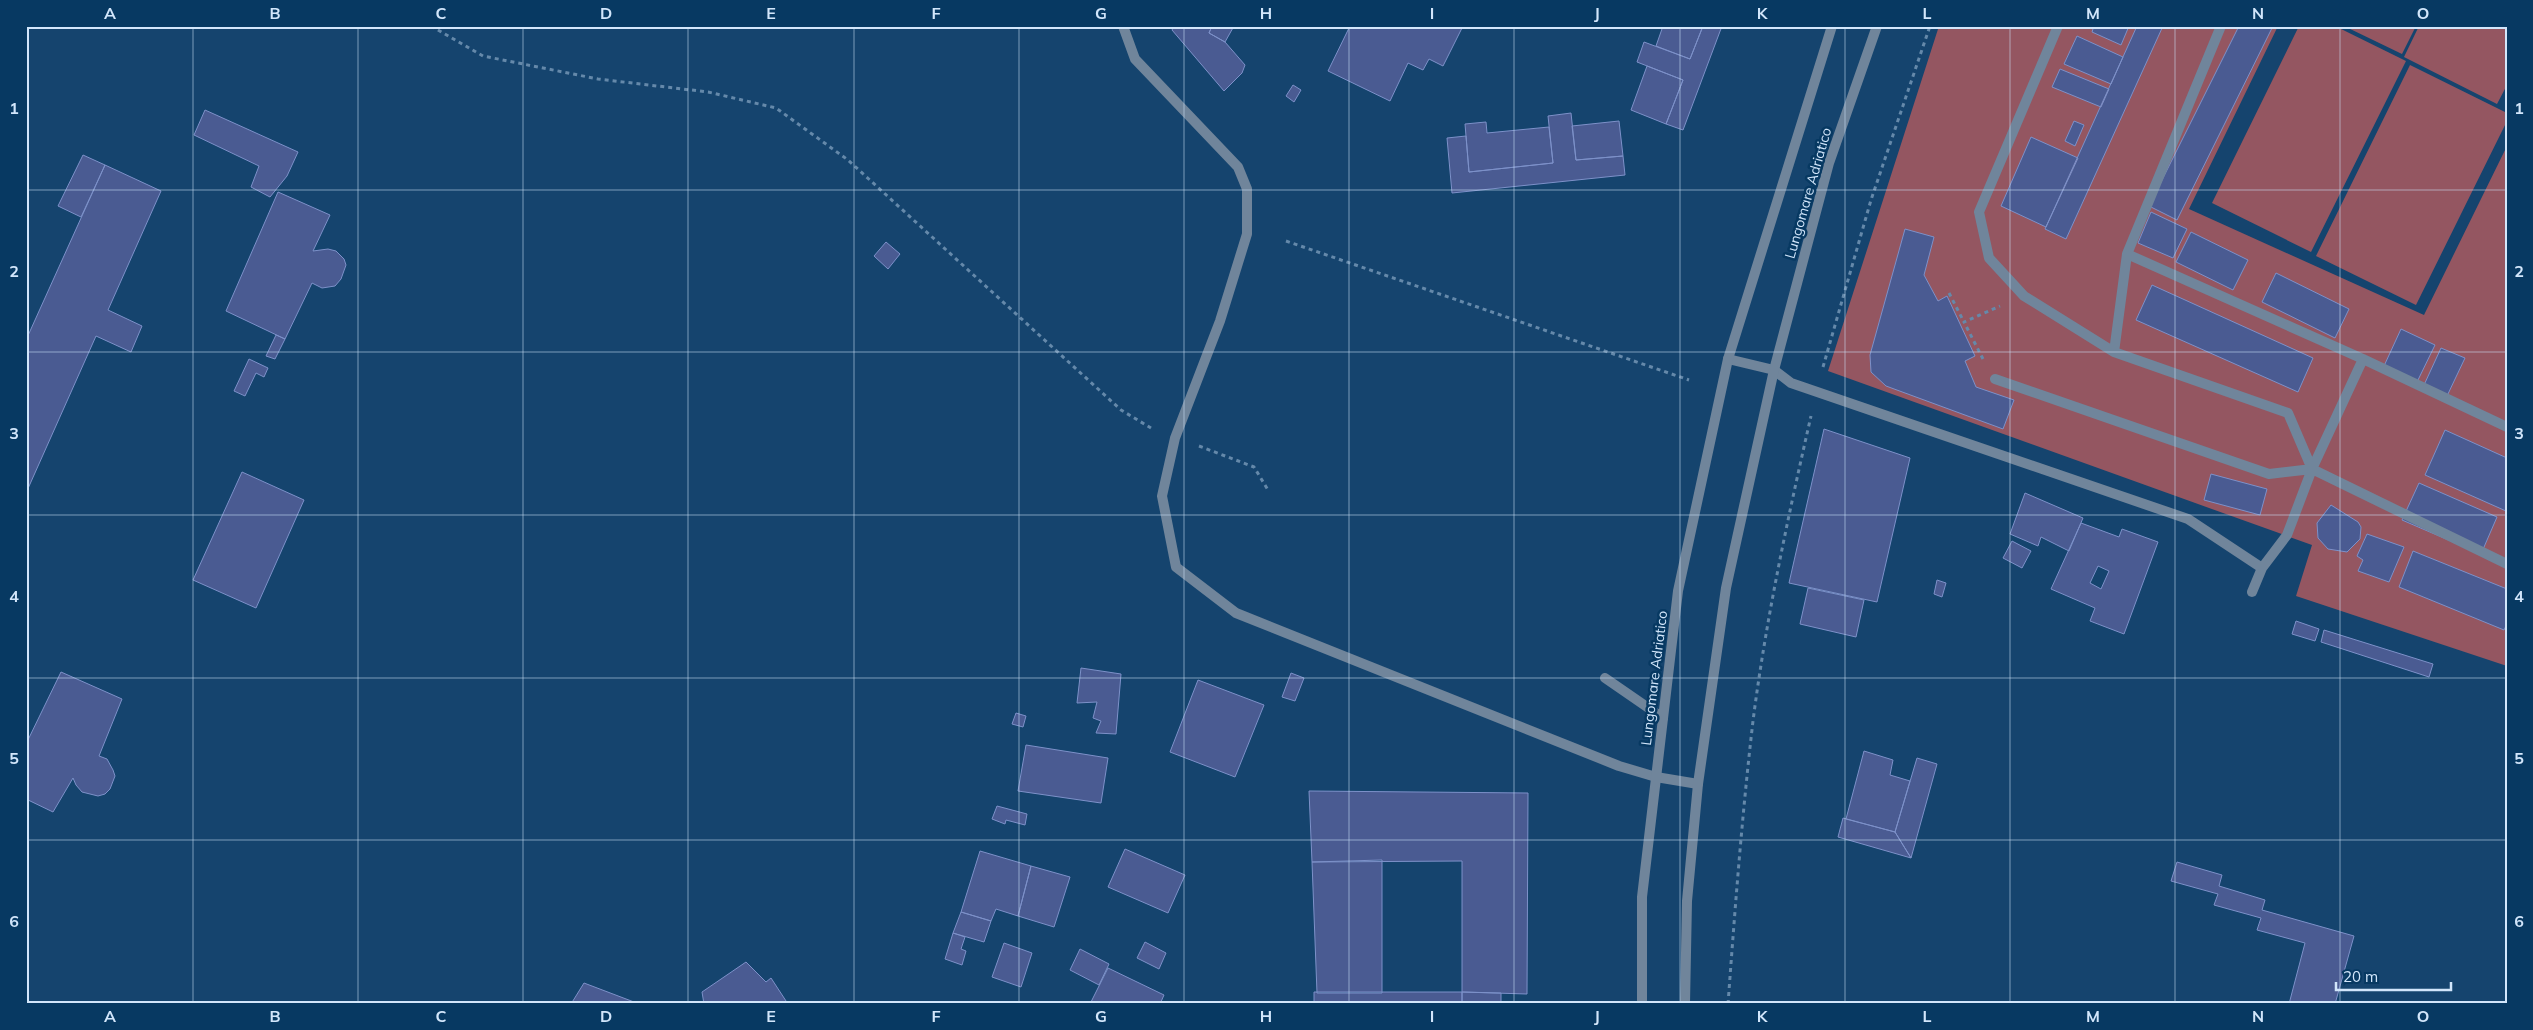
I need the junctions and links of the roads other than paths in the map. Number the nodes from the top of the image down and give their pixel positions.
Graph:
1 (1123, 26) edge
2 (1832, 26) edge
3 (1877, 26) edge
4 (2058, 26) edge
5 (2221, 26) edge
6 (2127, 254) junction
7 (2114, 352) junction
8 (1728, 359) junction
9 (2363, 359) junction
10 (1774, 370) junction
11 (1995, 379) dead end
12 (2507, 427) edge
13 (2312, 469) junction
14 (2507, 564) edge
15 (2262, 568) junction
16 (2252, 592) dead end
17 (1605, 678) dead end
18 (1663, 718) junction
19 (1656, 777) junction
20 (1698, 784) junction
21 (1642, 1004) edge
22 (1685, 1004) edge

1 - 19 street
2 - 8 street, Lungomare Adriatico
3 - 10 street, Lungomare Adriatico
4 - 7 street
5 - 6 street
6 - 7 street
6 - 9 street
7 - 13 street
8 - 10 street
8 - 18 street, Lungomare Adriatico
9 - 12 street
9 - 13 street
10 - 15 street
10 - 20 street, Lungomare Adriatico
11 - 13 street
13 - 14 street
13 - 15 street
15 - 16 street
17 - 18 street
18 - 19 street, Lungomare Adriatico
19 - 20 street
19 - 21 street, Lungomare Adriatico
20 - 22 street, Lungomare Adriatico

